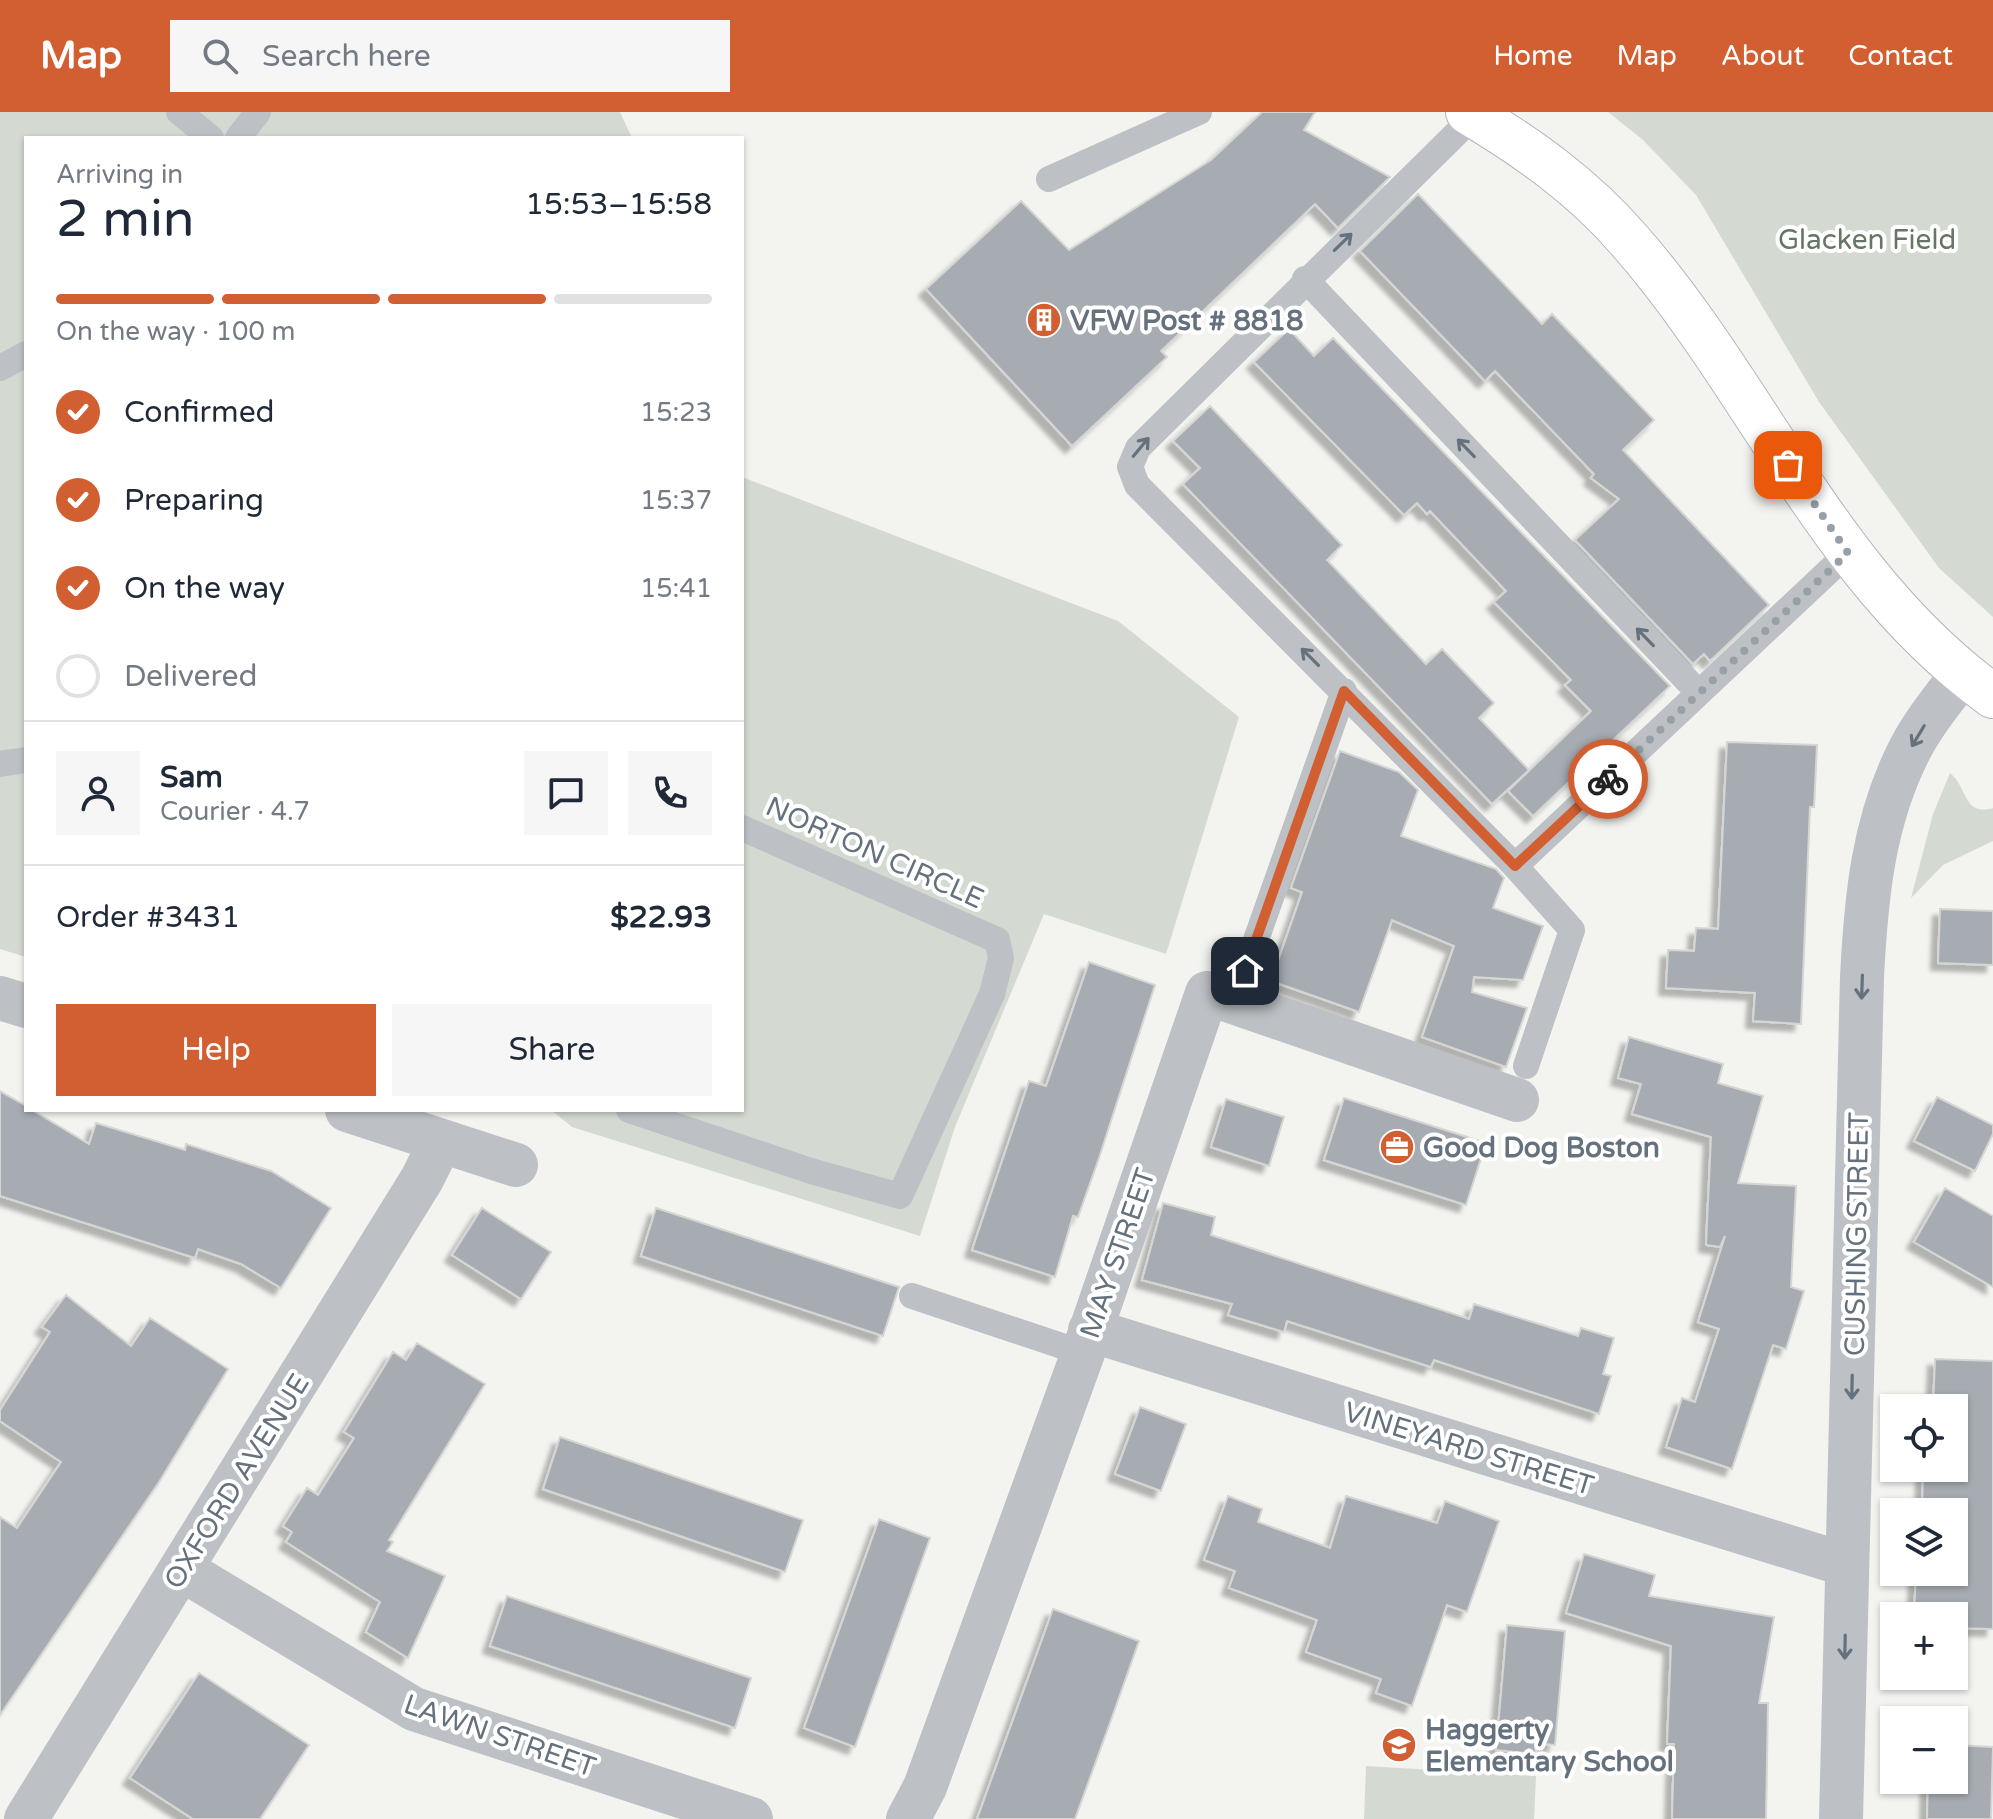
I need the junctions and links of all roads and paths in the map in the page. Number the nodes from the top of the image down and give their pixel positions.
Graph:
1 (179, 112) edge
2 (258, 112) edge
3 (1199, 112) edge
4 (1471, 114) edge
5 (209, 136) edge
6 (240, 136) edge
7 (1049, 179) dead end
8 (1305, 279) junction
9 (24, 355) edge
10 (0, 368) edge
11 (1848, 553) junction
12 (1978, 684) edge
13 (1344, 691) junction
14 (1699, 693) junction
15 (24, 760) edge
16 (0, 764) edge
17 (744, 829) edge
18 (1515, 866) junction
19 (1245, 971) dead end
20 (0, 998) edge
21 (24, 1005) edge
22 (1522, 1083) joint
23 (353, 1112) edge
24 (635, 1112) edge
25 (441, 1141) junction
26 (516, 1165) dead end
27 (912, 1296) dead end
28 (1087, 1341) junction
29 (1847, 1565) junction
30 (181, 1569) junction
31 (26, 1819) edge
32 (751, 1819) edge
33 (908, 1819) edge
34 (1841, 1819) edge

1 - 5 lane
2 - 6 lane
3 - 7 lane
8 -> 4 lane
4 - 11 street
13 -> 8 lane
14 -> 8 lane
9 - 10 lane
11 - 12 street
11 - 14 lane
12 -> 29 street, CUSHING STREET
13 - 18 lane
13 - 19 lane
14 - 18 lane
15 - 16 lane
17 - 24 lane, NORTON CIRCLE
18 - 22 lane
20 - 21 street
22 - 28 street, MAY STREET
23 - 25 street
25 - 26 street
25 - 30 street, OXFORD AVENUE
27 - 28 lane
28 - 29 street, VINEYARD STREET
28 - 33 street, MAY STREET
29 -> 34 street, CUSHING STREET
30 - 31 street, OXFORD AVENUE
30 - 32 street, LAWN STREET

